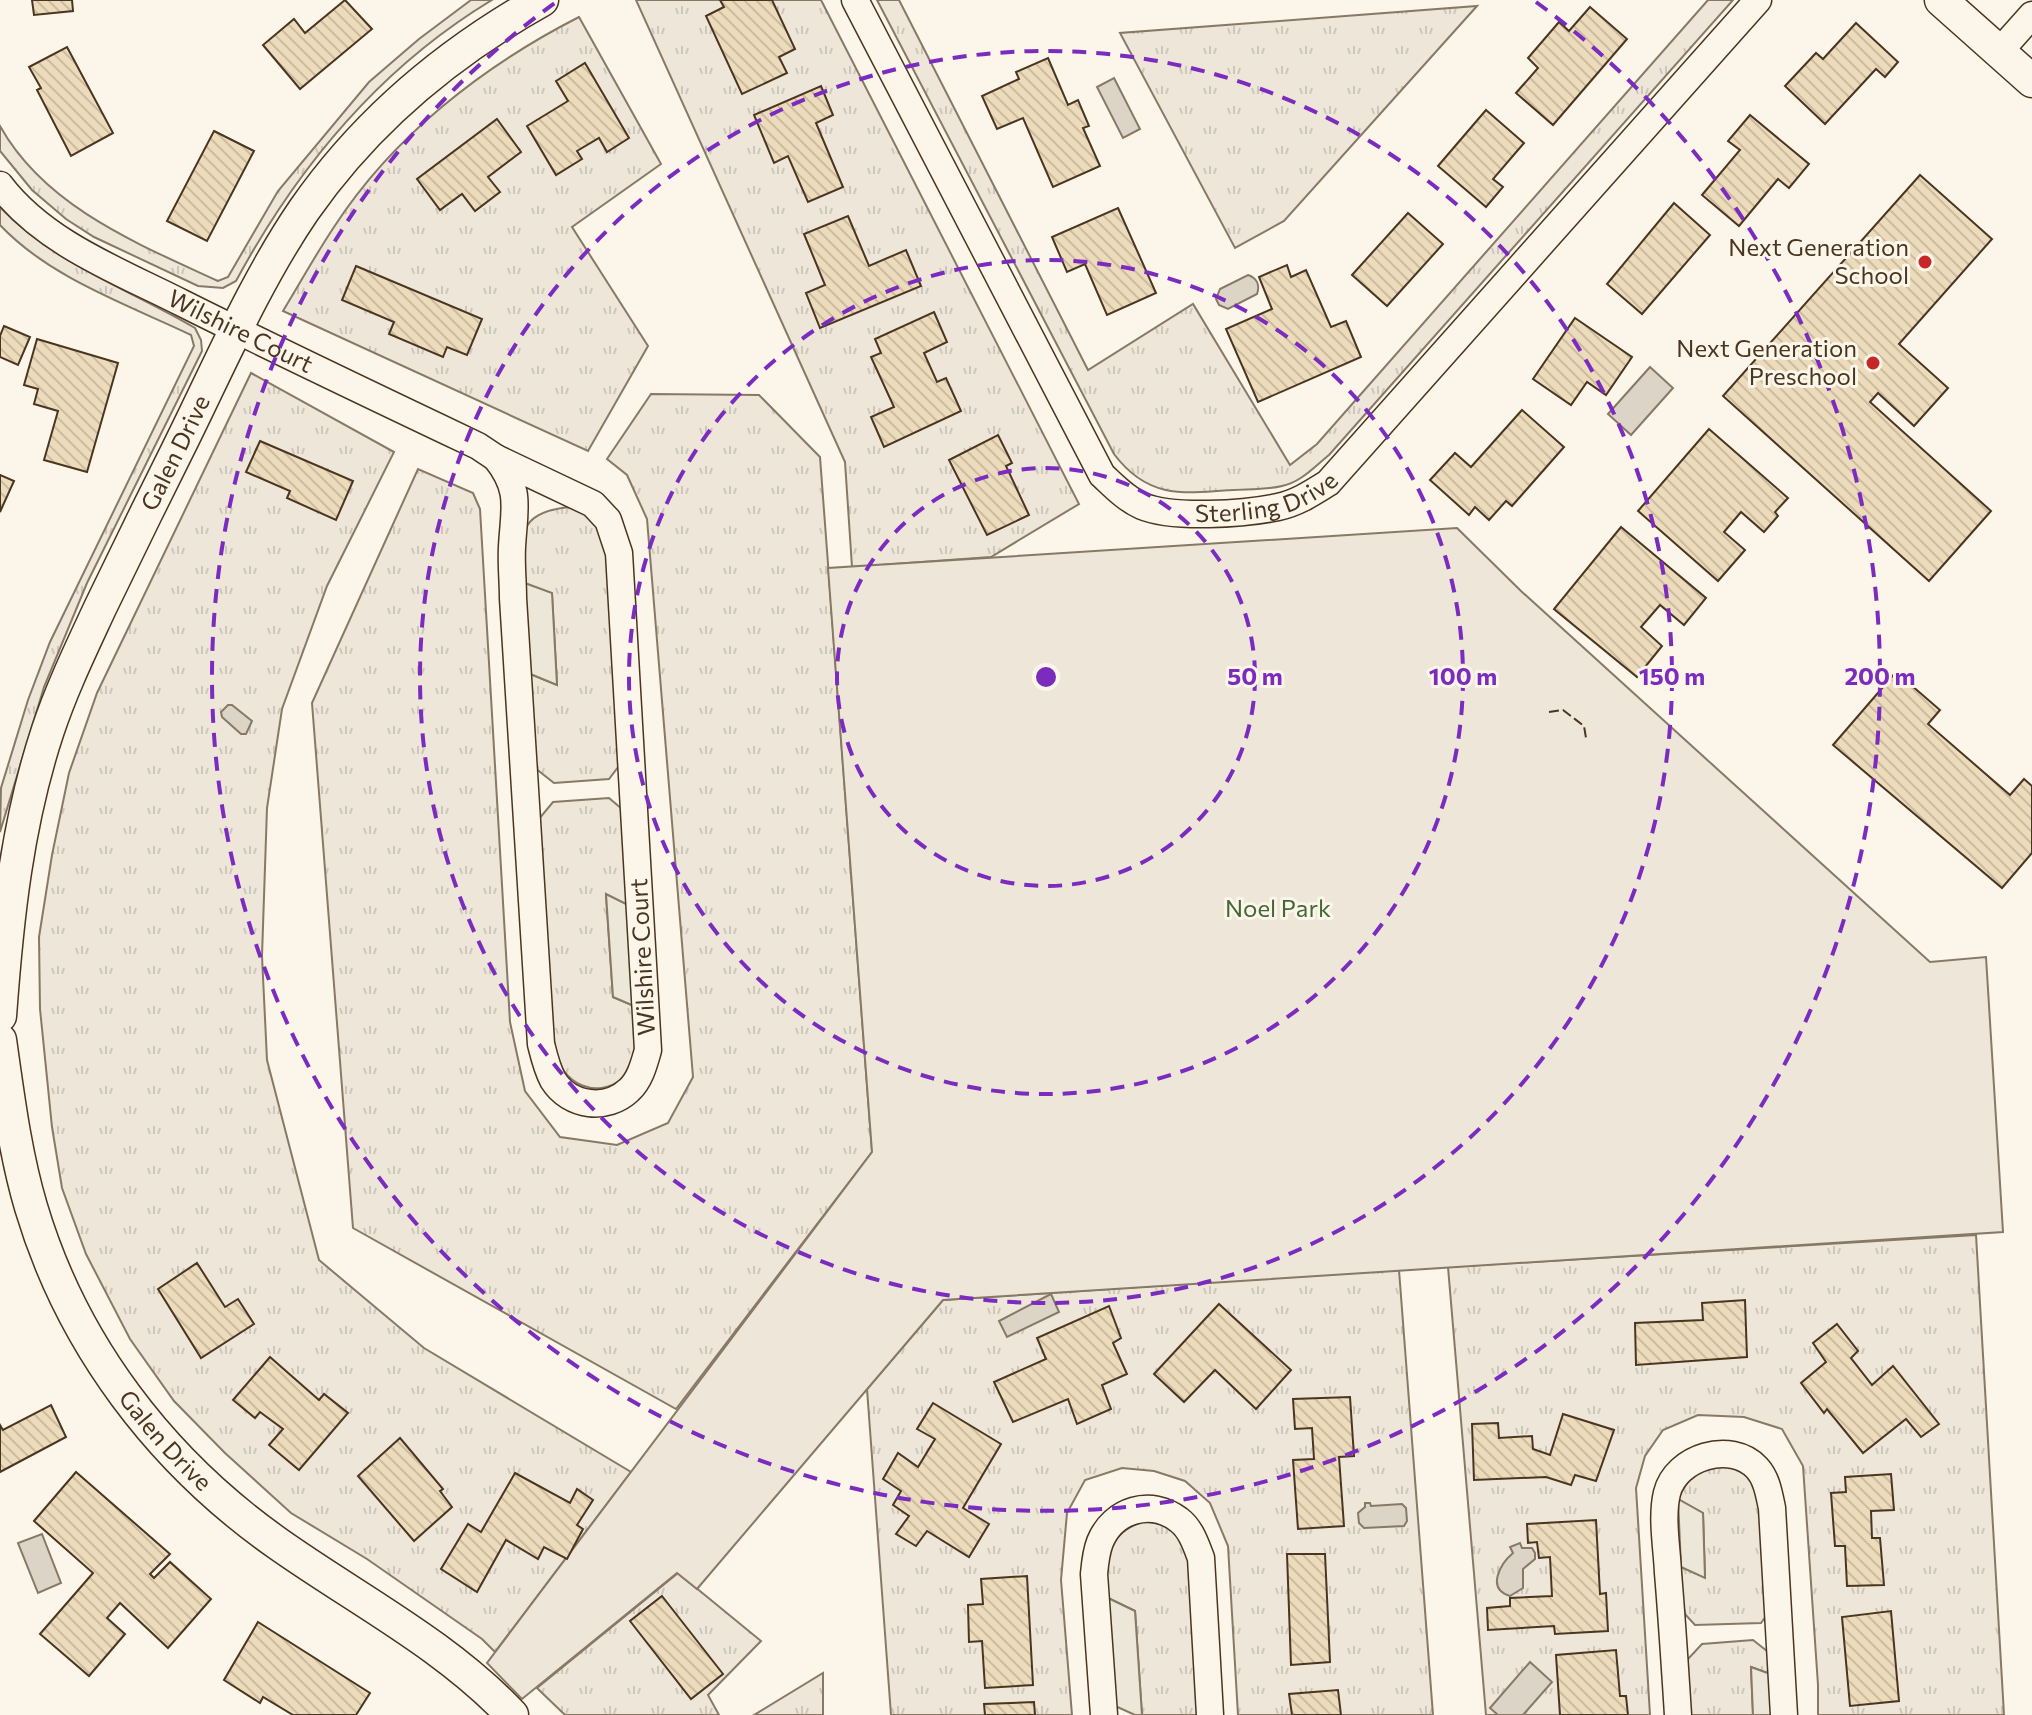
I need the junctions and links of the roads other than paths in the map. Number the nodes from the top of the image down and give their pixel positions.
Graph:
1 (542, 0) edge
2 (855, 0) edge
3 (1758, 0) edge
4 (1941, 0) edge
5 (2032, 15) edge
6 (1999, 52) junction
7 (2032, 81) edge
8 (0, 185) edge
9 (237, 331) junction
10 (496, 458) junction
11 (0, 1016) edge
12 (0, 1040) edge
13 (512, 1715) edge
14 (1104, 1715) edge
15 (1210, 1715) edge
16 (1678, 1715) edge
17 (1784, 1715) edge

1 - 9 street, Galen Drive
2 - 3 street, Sterling Drive
4 - 6 street
5 - 6 street
6 - 7 street
8 - 9 street, Wilshire Court
9 - 10 street, Wilshire Court
9 - 11 street, Galen Drive
10 - 10 street, Wilshire Court
12 - 13 street, Galen Drive
14 - 15 street
16 - 17 street

